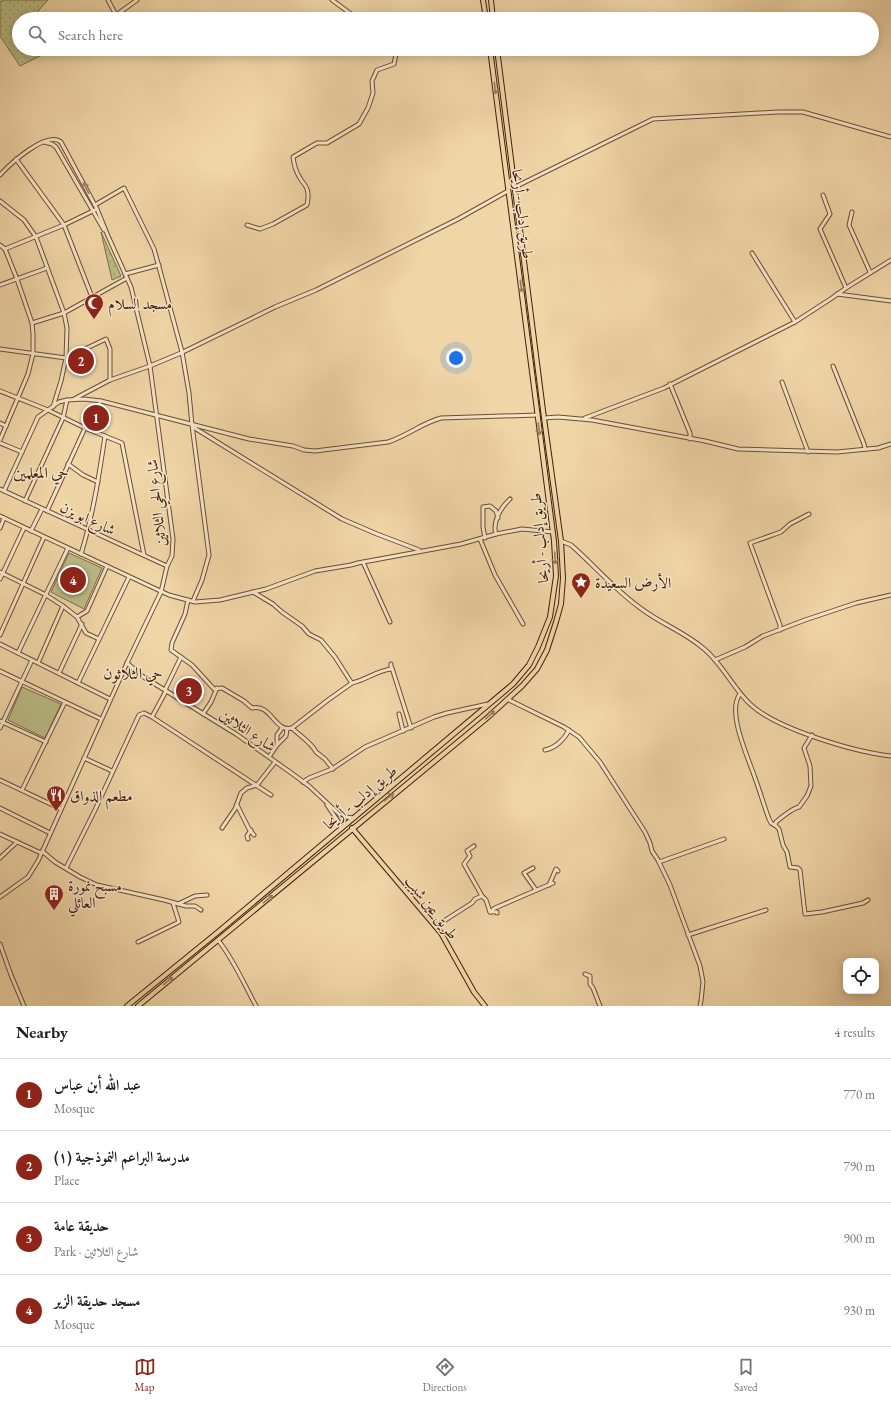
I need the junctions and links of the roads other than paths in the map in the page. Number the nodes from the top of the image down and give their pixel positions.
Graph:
1 (108, 0) edge
2 (138, 0) edge
3 (332, 0) edge
4 (483, 0) edge
5 (491, 0) edge
6 (114, 12) edge
7 (120, 12) edge
8 (348, 12) edge
9 (485, 12) edge
10 (492, 12) edge
11 (396, 56) edge
12 (491, 56) edge
13 (498, 56) edge
14 (891, 137) edge
15 (44, 142) junction
16 (16, 159) junction
17 (0, 175) edge
18 (515, 187) junction
19 (508, 190) junction
20 (823, 195) dead end
21 (0, 201) edge
22 (95, 205) junction
23 (517, 206) junction
24 (510, 207) junction
25 (97, 209) junction
26 (92, 211) junction
27 (852, 212) dead end
28 (64, 225) junction
29 (247, 225) dead end
30 (108, 236) junction
31 (36, 237) junction
32 (0, 245) edge
33 (5, 249) junction
34 (752, 253) dead end
35 (891, 260) edge
36 (159, 265) junction
37 (47, 268) junction
38 (870, 272) junction
39 (126, 276) junction
40 (17, 279) junction
41 (0, 286) edge
42 (846, 288) junction
43 (837, 294) junction
44 (92, 297) junction
45 (891, 301) edge
46 (64, 313) junction
47 (795, 322) junction
48 (32, 323) junction
49 (0, 349) edge
50 (182, 352) junction
51 (33, 354) junction
52 (66, 358) junction
53 (150, 366) junction
54 (833, 366) dead end
55 (110, 380) junction
56 (782, 382) dead end
57 (670, 384) junction
58 (0, 391) edge
59 (18, 397) junction
60 (67, 400) junction
61 (72, 400) junction
62 (101, 401) junction
63 (52, 406) junction
64 (48, 410) junction
65 (158, 415) junction
66 (538, 415) junction
67 (63, 418) junction
68 (544, 418) junction
69 (583, 419) junction
70 (0, 423) edge
71 (6, 426) junction
72 (192, 426) junction
73 (85, 428) junction
74 (105, 436) junction
75 (690, 439) junction
76 (0, 441) edge
77 (891, 444) edge
78 (865, 449) junction
79 (22, 452) junction
80 (808, 452) junction
81 (68, 464) junction
82 (552, 475) junction
83 (545, 476) junction
84 (98, 482) junction
85 (0, 489) edge
86 (4, 491) junction
87 (510, 499) dead end
88 (25, 501) junction
89 (42, 509) junction
90 (47, 511) junction
91 (809, 514) dead end
92 (0, 516) edge
93 (4, 518) junction
94 (498, 518) junction
95 (0, 528) edge
96 (24, 528) junction
97 (88, 530) junction
98 (31, 531) junction
99 (553, 532) junction
100 (496, 534) junction
101 (44, 537) junction
102 (485, 538) junction
103 (480, 540) junction
104 (561, 541) junction
105 (68, 548) junction
106 (420, 550) junction
107 (81, 554) junction
108 (144, 555) junction
109 (363, 562) junction
110 (107, 566) junction
111 (167, 566) junction
112 (1, 573) edge
113 (129, 577) junction
114 (0, 579) edge
115 (23, 583) junction
116 (161, 592) junction
117 (253, 592) junction
118 (46, 595) junction
119 (891, 595) edge
120 (188, 600) junction
121 (193, 601) junction
122 (63, 606) junction
123 (77, 617) junction
124 (390, 622) dead end
125 (82, 624) junction
126 (523, 624) dead end
127 (780, 630) junction
128 (0, 635) edge
129 (99, 639) junction
130 (0, 644) edge
131 (18, 653) junction
132 (182, 657) junction
133 (32, 660) junction
134 (716, 660) junction
135 (38, 663) junction
136 (127, 663) junction
137 (391, 664) dead end
138 (392, 668) junction
139 (0, 671) edge
140 (59, 673) junction
141 (22, 682) junction
142 (78, 683) junction
143 (352, 683) junction
144 (217, 688) junction
145 (165, 691) junction
146 (740, 694) junction
147 (110, 699) junction
148 (507, 699) junction
149 (65, 702) junction
150 (489, 704) junction
151 (203, 714) junction
152 (400, 714) dead end
153 (152, 717) junction
154 (101, 719) junction
155 (1, 722) edge
156 (0, 728) edge
157 (282, 728) junction
158 (292, 728) junction
159 (411, 728) junction
160 (287, 729) junction
161 (569, 730) junction
162 (403, 731) junction
163 (812, 735) junction
164 (46, 742) junction
165 (277, 745) junction
166 (545, 750) dead end
167 (891, 756) edge
168 (269, 757) junction
169 (84, 758) junction
170 (275, 762) junction
171 (333, 769) junction
172 (112, 771) junction
173 (0, 780) edge
174 (303, 782) junction
175 (257, 785) junction
176 (22, 790) junction
177 (271, 795) dead end
178 (324, 801) junction
179 (372, 803) junction
180 (237, 805) junction
181 (0, 808) edge
182 (376, 808) junction
183 (61, 809) junction
184 (354, 818) junction
185 (775, 825) junction
186 (222, 828) dead end
187 (341, 828) junction
188 (352, 828) junction
189 (251, 830) junction
190 (50, 833) junction
191 (0, 834) edge
192 (254, 835) dead end
193 (248, 839) dead end
194 (724, 839) dead end
195 (17, 842) junction
196 (474, 846) dead end
197 (42, 852) junction
198 (0, 857) edge
199 (659, 862) junction
200 (66, 868) junction
201 (533, 868) dead end
202 (558, 871) dead end
203 (553, 883) dead end
204 (549, 885) junction
205 (536, 890) junction
206 (208, 895) dead end
207 (482, 896) junction
208 (0, 897) edge
209 (868, 900) dead end
210 (173, 902) junction
211 (178, 904) junction
212 (201, 910) dead end
213 (766, 910) dead end
214 (490, 912) junction
215 (497, 913) dead end
216 (436, 926) junction
217 (688, 935) junction
218 (218, 940) junction
219 (138, 942) dead end
220 (0, 944) edge
221 (585, 974) dead end
222 (24, 1006) edge
223 (127, 1006) edge
224 (138, 1006) edge
225 (256, 1006) edge
226 (485, 1006) edge
227 (600, 1006) edge
228 (700, 1006) edge

1 - 6 street
2 - 7 street
3 - 8 street
4 - 9 main road
5 - 10 main road
11 - 29 street
12 -> 19 main road, طريق إدلب - أريحا
13 - 18 main road, طريق إدلب - أريحا
14 - 18 street
15 - 16 street
22 -> 15 street
15 - 26 street
16 - 17 street
16 - 28 street
18 - 23 main road, طريق إدلب - أريحا
19 - 24 main road, طريق إدلب - أريحا
19 - 50 street
20 - 42 street
21 - 31 street
22 - 25 street
22 - 36 street
23 - 24 main road
23 - 68 main road, طريق إدلب - أريحا
24 -> 66 main road, طريق إدلب - أريحا
25 - 26 street
25 - 30 street
26 - 28 street
26 - 30 street
27 - 38 street
28 - 31 street
28 - 44 street
30 - 39 street, شارع الحي الثلاثين
31 - 33 street
31 - 37 street
32 - 33 street
33 - 40 street
34 - 47 street
35 - 38 street
36 - 39 street
36 - 50 street
37 - 40 street
37 - 46 street
38 - 42 street
39 - 44 street
39 - 53 street, شارع الحي الثلاثين
40 - 41 street
40 - 48 street
42 - 43 street
43 - 45 street
43 - 47 street
44 - 46 street
46 - 48 street
46 - 52 street
47 - 57 street
48 - 51 street
49 - 51 street
50 - 53 street
50 - 72 street
51 - 52 street
51 - 59 street
52 - 55 street
52 - 63 street
53 - 55 street
53 - 65 street, شارع الحي الثلاثين
54 - 78 street
55 - 61 street
56 - 80 street
57 - 69 street
57 - 75 street
58 - 59 street
59 - 64 street
59 - 71 street
60 - 61 street
60 - 63 street
60 - 67 street
61 - 62 street
62 - 65 street
62 - 73 street
63 - 64 street
64 - 67 street
64 - 79 street
65 - 72 street
65 - 111 street, شارع الحي الثلاثين
66 - 72 street
66 -> 83 main road, طريق إدلب - أريحا
67 - 73 street
67 - 88 street
68 - 69 street
68 - 82 main road, طريق إدلب - أريحا
69 - 75 street
70 - 71 street
71 - 76 street
72 - 106 street
72 - 121 street
73 - 74 street
73 - 81 street
74 - 84 street
74 - 108 street
75 - 80 street
76 - 79 street
77 - 78 street
78 - 80 street
79 - 86 street
81 - 84 street
81 - 90 street
82 - 83 main road
82 - 104 main road, طريق إدلب - أريحا
83 - 99 main road, طريق إدلب - أريحا
84 - 97 street
85 - 86 street, شارع ابو يزن
86 - 88 street, شارع ابو يزن
87 - 94 street
88 - 89 street, شارع ابو يزن
89 - 90 street, شارع ابو يزن
89 - 98 street
90 - 97 street, شارع ابو يزن
91 - 127 street
92 - 93 street
93 - 95 street
93 - 96 street
94 - 100 street
94 - 102 street
96 - 98 street
96 - 112 street
97 - 107 street
97 - 108 street, شارع ابو يزن
98 - 101 street
99 - 100 street
99 -> 150 main road, طريق إدلب - أريحا
100 - 102 street
101 - 105 street
101 - 115 street
102 - 103 street
103 - 106 street
103 - 126 street
104 - 134 street
104 - 148 main road, طريق إدلب - أريحا
105 - 107 street
105 - 118 street
106 - 109 street
107 - 110 street
108 - 111 street, شارع ابو يزن
109 - 117 street
109 - 124 street
110 - 113 street
110 - 123 street
111 - 116 street, شارع الحي الثلاثين
112 - 114 street
112 - 115 street
113 - 116 street
113 - 129 street
115 - 118 street
115 - 128 street
116 - 120 street
116 - 136 street, شارع الحي الثلاثين
117 - 121 street
117 - 143 street
118 - 122 street
118 - 131 street
119 - 127 street
120 - 121 street
120 - 132 street
122 - 123 street
122 - 135 street
123 - 125 street
125 - 129 street
125 - 140 street
127 - 134 street
129 - 142 street
130 - 131 street
131 - 133 street
132 - 144 street
132 - 145 street
133 - 135 street
133 - 141 street
134 - 146 street
135 - 140 street
136 - 145 street, شارع الثلاثين
136 - 147 street, شارع الحي الثلاثين
137 - 138 street
138 - 143 street
138 - 159 street
139 - 141 street
140 - 142 street
141 - 149 street
141 - 155 street
142 - 147 street
143 - 158 street
144 - 151 street
144 - 157 street
145 - 151 street, شارع الثلاثين
145 - 153 street
146 - 163 street
146 - 185 street
147 - 154 street, شارع الحي الثلاثين
148 - 161 street
182 -> 148 main road, طريق إدلب - أريحا
149 - 154 street
149 - 164 street
150 - 159 street
150 - 179 main road, طريق إدلب - أريحا
151 - 168 street, شارع الثلاثين
152 - 162 street
153 - 172 street
153 - 175 street
154 - 169 street, شارع الحي الثلاثين
155 - 156 street
155 - 164 street
157 - 160 street
157 - 165 street
158 - 160 street
158 - 171 street
159 - 162 street
160 - 165 street
161 - 166 street
161 - 199 street
162 - 171 street
163 - 167 street
163 - 185 street
164 - 176 street
165 - 168 street
168 - 170 street, شارع الثلاثين
169 - 172 street
169 - 183 street, شارع الحي الثلاثين
170 - 174 street, شارع الثلاثين
170 - 175 street
171 - 174 street
172 - 200 street
173 - 176 street
174 - 178 street, شارع الثلاثين
175 - 177 street
175 - 180 street
176 - 183 street
178 - 184 street, شارع الثلاثين
178 - 187 street
179 - 182 main road
179 - 184 main road, طريق إدلب - أريحا
180 - 186 street
180 - 189 street
181 - 190 street
182 - 188 main road, طريق إدلب - أريحا
183 - 190 street, شارع الحي الثلاثين
184 - 187 main road, طريق إدلب - أريحا
185 - 209 street
187 - 223 main road, طريق إدلب - أريحا
188 - 216 main road, طريق عين شيب
218 -> 188 main road, طريق إدلب - أريحا
189 - 192 street
189 - 193 street
190 - 197 street, شارع الحي الثلاثين
191 - 195 street
194 - 199 street
195 - 197 street
195 - 198 street
196 - 207 street
197 - 200 street
197 - 208 street, شارع الحي الثلاثين
199 - 217 street
200 - 210 street
201 - 205 street
202 - 204 street
203 - 204 street
204 - 205 street
205 - 214 street
206 - 211 street
207 - 214 street
207 - 216 street
210 - 211 street
210 - 219 street
211 - 212 street
213 - 217 street
214 - 215 street
216 - 226 main road, طريق عين شيب
217 - 228 street
224 -> 218 main road, طريق إدلب - أريحا
218 - 225 street
220 - 222 street
221 - 227 street

